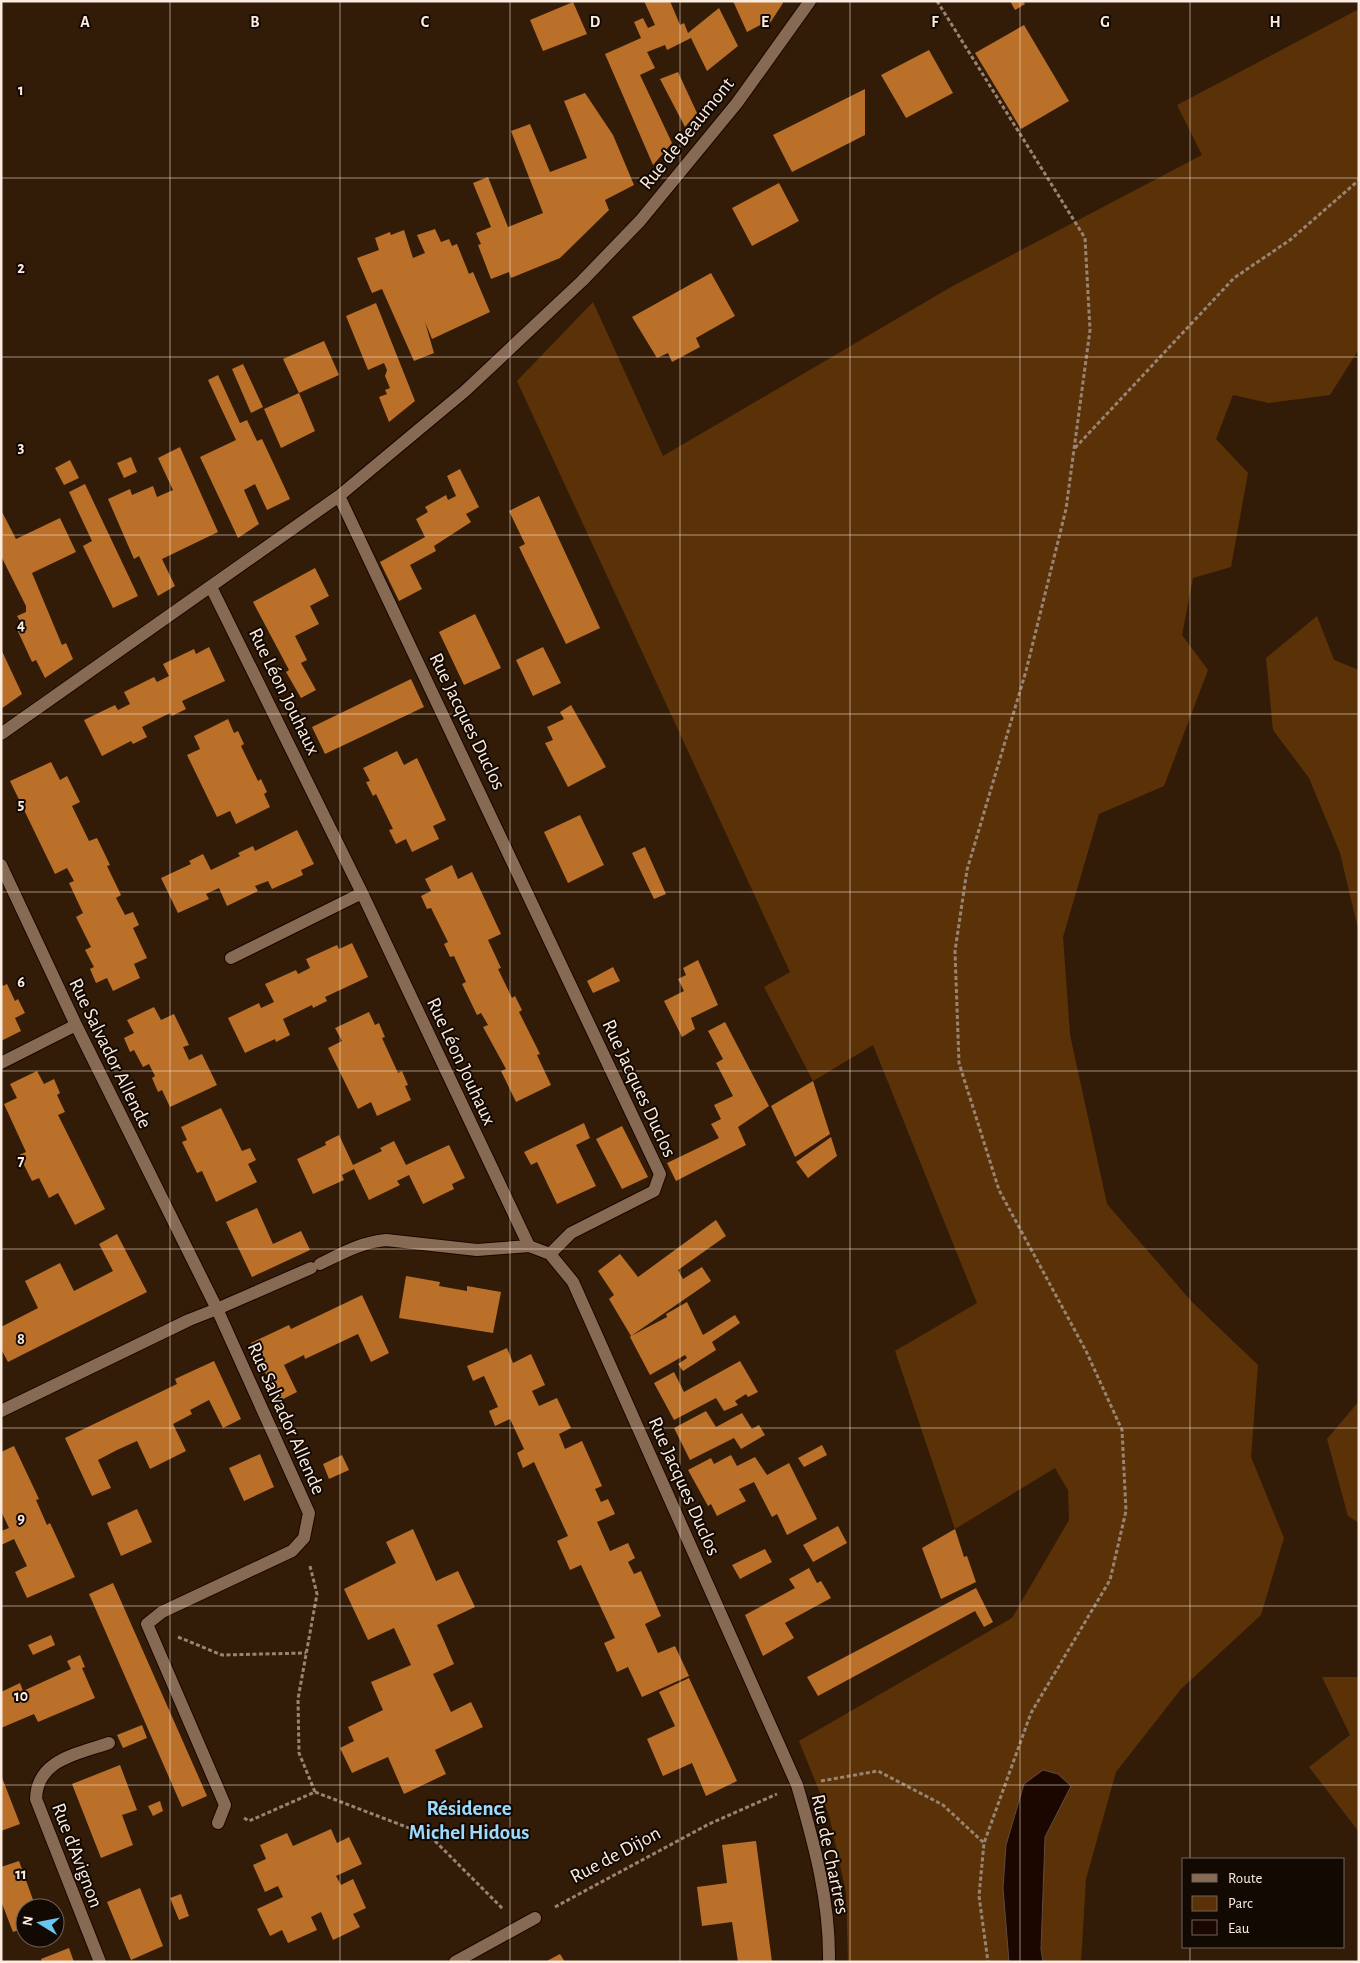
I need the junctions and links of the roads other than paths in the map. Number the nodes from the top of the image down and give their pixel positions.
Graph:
1 (810, 1) edge
2 (339, 496) junction
3 (211, 587) junction
4 (1, 734) edge
5 (1, 865) edge
6 (362, 893) junction
7 (231, 958) dead end
8 (76, 1025) junction
9 (1, 1063) edge
10 (529, 1246) junction
11 (550, 1254) junction
12 (217, 1309) junction
13 (1, 1411) edge
14 (109, 1743) dead end
15 (797, 1785) joint
16 (218, 1823) dead end
17 (535, 1918) road end
18 (100, 1962) edge
19 (455, 1962) edge
20 (828, 1962) edge

1 - 2 street, Rue de Beaumont
2 - 3 street, Rue de Beaumont
2 - 11 street, Rue Jacques Duclos
3 - 4 street, Rue de Beaumont
3 - 6 street, Rue Léon Jouhaux
5 - 8 street, Rue Salvador Allende
6 - 7 street
6 - 10 street, Rue Léon Jouhaux
8 - 9 street
8 - 12 street, Rue Salvador Allende
10 - 11 street
10 - 12 street
11 - 15 street, Rue Jacques Duclos
12 - 13 street
12 - 16 street, Rue Salvador Allende
14 - 18 street, Rue d'Avignon
15 - 20 street, Rue de Chartres
17 - 19 street

